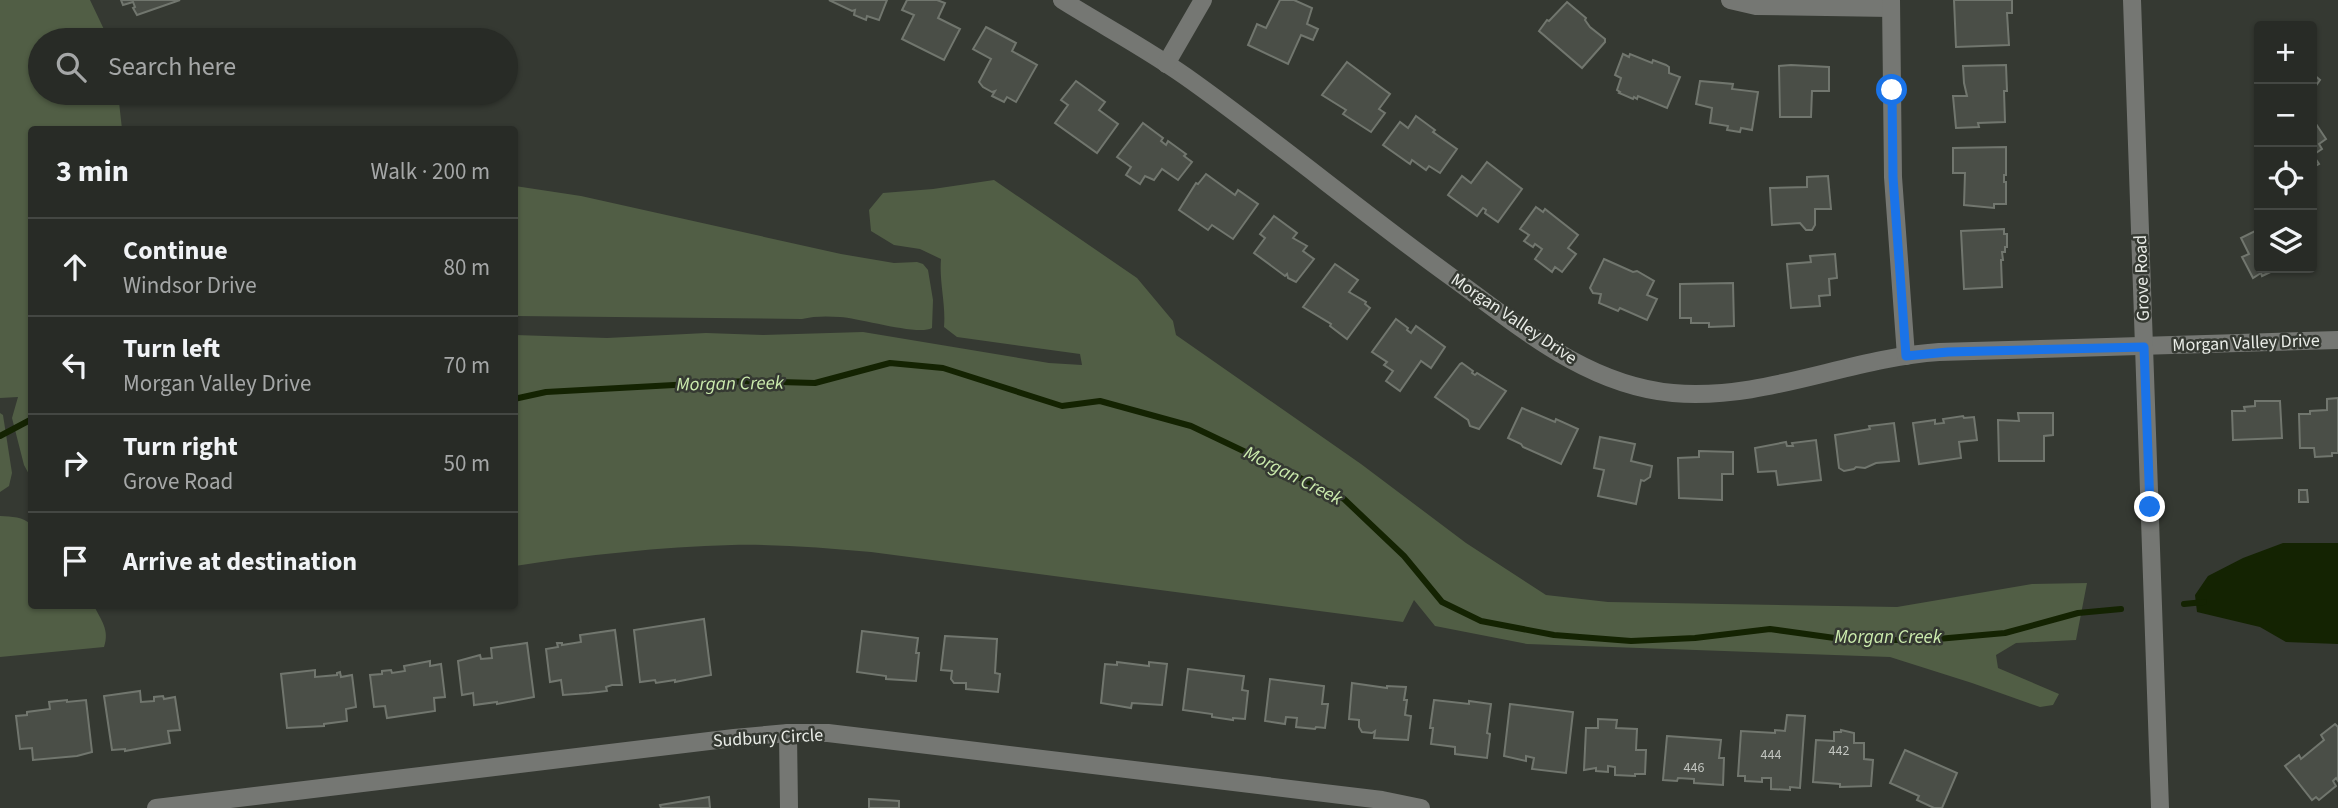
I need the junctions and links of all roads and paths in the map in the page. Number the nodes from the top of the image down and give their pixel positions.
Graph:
1 (1062, 0) edge
2 (1203, 0) edge
3 (1730, 0) edge
4 (2132, 0) edge
5 (1891, 4) edge
6 (1166, 64) junction
7 (2338, 340) edge
8 (2144, 347) junction
9 (1906, 356) junction
10 (788, 733) junction
11 (156, 808) edge
12 (789, 808) edge
13 (1421, 808) edge
14 (2160, 808) edge

1 - 6 street, Morgan Valley Drive
2 - 6 street
3 - 5 street
4 - 8 street, Grove Road
5 - 9 street
6 - 9 street, Morgan Valley Drive
7 - 8 street, Morgan Valley Drive
8 - 9 street, Morgan Valley Drive
8 - 14 street, Grove Road
10 - 11 street, Sudbury Circle
10 - 12 street
10 - 13 street, Sudbury Circle

